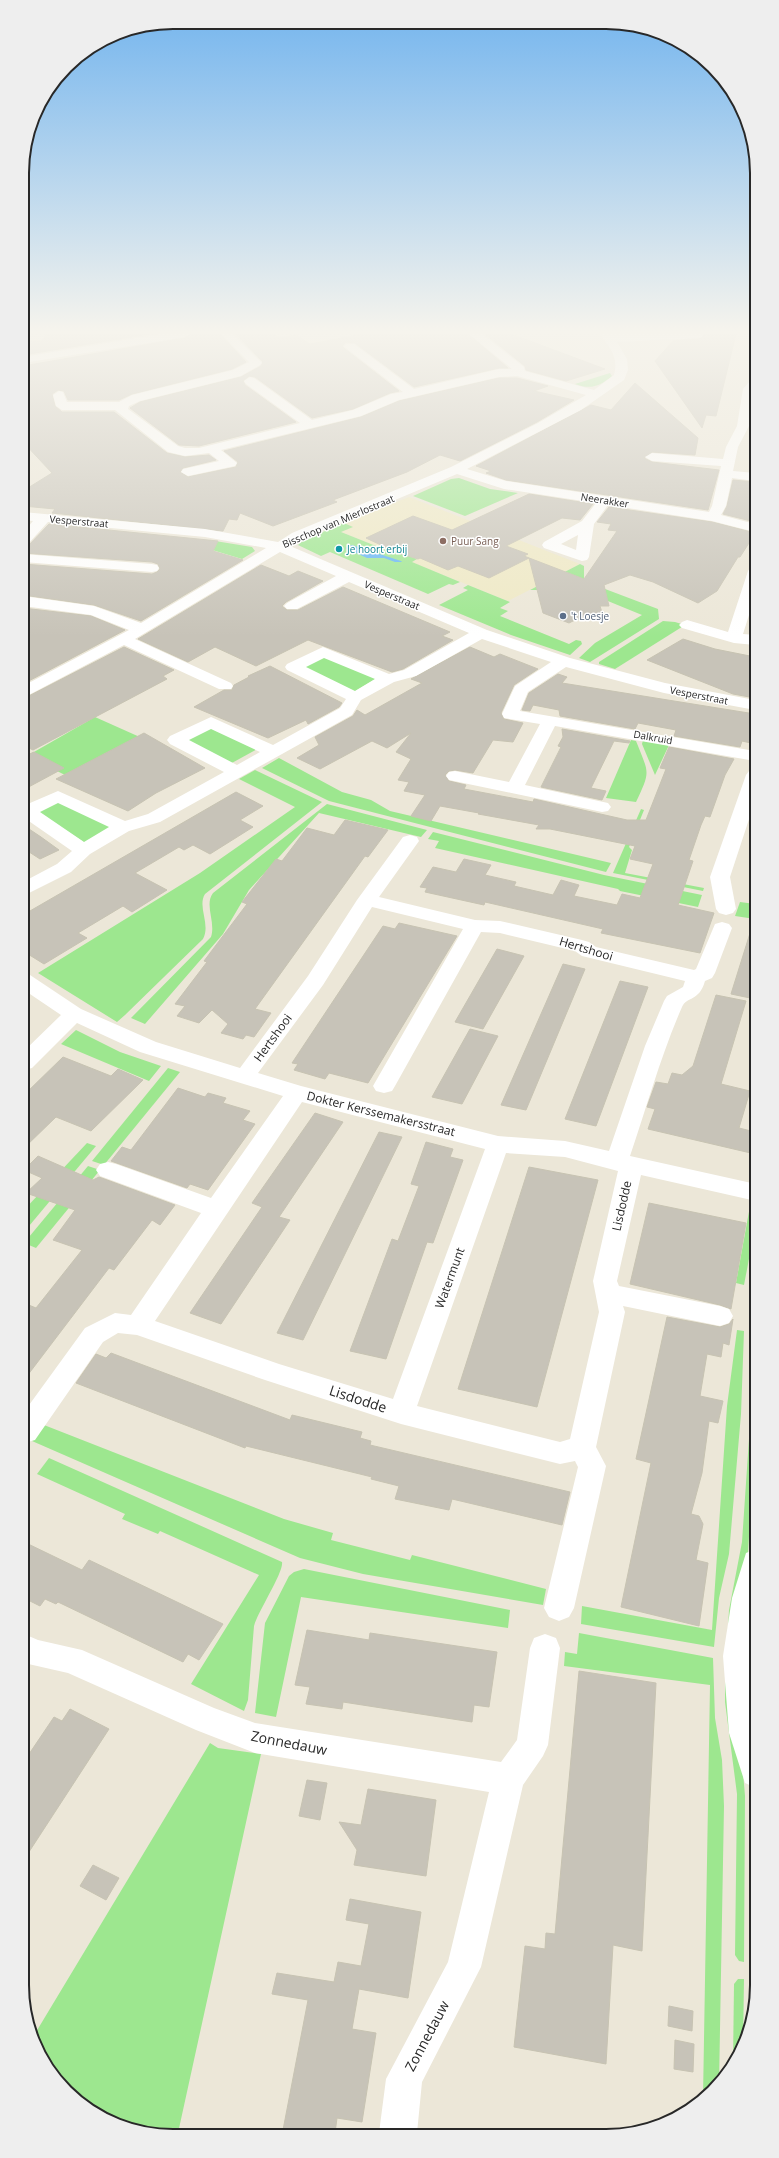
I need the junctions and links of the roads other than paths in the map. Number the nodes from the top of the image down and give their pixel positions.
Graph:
1 (154, 435) edge
2 (270, 435) edge
3 (525, 435) edge
4 (742, 435) edge
5 (211, 449) junction
6 (652, 457) dead end
7 (728, 469) junction
8 (456, 470) junction
9 (188, 472) dead end
10 (750, 476) edge
11 (605, 500) junction
12 (29, 517) edge
13 (713, 517) junction
14 (44, 518) junction
15 (587, 524) dead end
16 (750, 527) edge
17 (29, 534) edge
18 (278, 546) junction
19 (29, 558) edge
20 (152, 568) dead end
21 (348, 576) junction
22 (750, 587) edge
23 (29, 602) edge
24 (292, 606) dead end
25 (687, 625) dead end
26 (142, 629) junction
27 (481, 633) junction
28 (734, 638) junction
29 (123, 639) junction
30 (750, 640) edge
31 (564, 661) junction
32 (388, 679) junction
33 (225, 686) dead end
34 (29, 691) edge
35 (355, 697) junction
36 (750, 704) edge
37 (550, 720) junction
38 (272, 751) junction
39 (750, 755) edge
40 (235, 771) junction
41 (456, 776) dead end
42 (514, 789) junction
43 (750, 791) edge
44 (602, 807) dead end
45 (29, 808) edge
46 (29, 813) edge
47 (123, 827) junction
48 (737, 832) junction
49 (750, 834) edge
50 (410, 841) dead end
51 (83, 850) junction
52 (29, 887) edge
53 (367, 900) junction
54 (475, 926) junction
55 (696, 977) junction
56 (29, 983) edge
57 (74, 1014) junction
58 (29, 1058) edge
59 (245, 1076) junction
60 (384, 1086) dead end
61 (297, 1093) junction
62 (498, 1144) junction
63 (624, 1164) junction
64 (108, 1170) dead end
65 (750, 1191) edge
66 (216, 1208) junction
67 (608, 1293) junction
68 (720, 1316) dead end
69 (138, 1325) junction
70 (401, 1413) junction
71 (29, 1426) edge
72 (582, 1448) junction
73 (750, 1586) edge
74 (559, 1608) dead end
75 (545, 1648) dead end
76 (29, 1657) edge
77 (750, 1749) edge
78 (508, 1779) junction
79 (398, 2129) edge

1 - 5 street
2 - 5 street
3 - 8 street, Bisschop van Mierlostraat
4 - 7 street
5 - 9 street
6 - 7 street
7 - 10 street
7 - 13 street
8 - 11 street, Neerakker
8 - 18 street, Bisschop van Mierlostraat
11 - 13 street, Neerakker
11 - 15 street
12 - 14 street, Vesperstraat
13 - 16 street, Neerakker
14 - 17 street
14 - 18 street, Vesperstraat
18 - 21 street, Vesperstraat
18 - 26 street, Bisschop van Mierlostraat
19 - 20 street
21 - 24 street
21 - 27 street, Vesperstraat
22 - 28 street
23 - 26 street
25 - 28 street
26 - 29 street, Bisschop van Mierlostraat
27 - 31 street, Vesperstraat
27 - 32 street
28 - 30 street
29 - 33 street
29 - 34 street, Bisschop van Mierlostraat
31 - 36 street, Vesperstraat
31 - 37 street, Dalkruid
32 - 35 street
32 - 35 street
35 - 38 street
37 - 39 street, Dalkruid
37 - 42 street
38 - 40 street
38 - 40 street
40 - 47 street
41 - 42 street
42 - 44 street
43 - 48 street
45 - 47 street
46 - 51 street
47 - 51 street
48 - 49 street
48 - 55 street
50 - 53 street, Hertshooi
51 - 52 street
53 - 54 street, Hertshooi
53 - 59 street, Hertshooi
54 - 55 street, Hertshooi
54 - 60 street
55 - 63 street
56 - 57 street, Dokter Kerssemakersstraat
57 - 58 street
57 - 59 street, Dokter Kerssemakersstraat
59 - 61 street, Dokter Kerssemakersstraat
61 - 62 street, Dokter Kerssemakersstraat
61 - 66 street
62 - 63 street, Dokter Kerssemakersstraat
62 - 70 street, Watermunt
63 - 65 street, Dokter Kerssemakersstraat
63 - 67 street, Lisdodde
64 - 66 street
66 - 69 street
67 - 68 street
67 - 72 street, Lisdodde
69 - 70 street, Lisdodde
69 - 71 street, Lisdodde
70 - 72 street, Lisdodde
72 - 74 street
73 - 77 street
75 - 78 street, Zonnedauw
76 - 78 street, Zonnedauw
78 - 79 street, Zonnedauw

